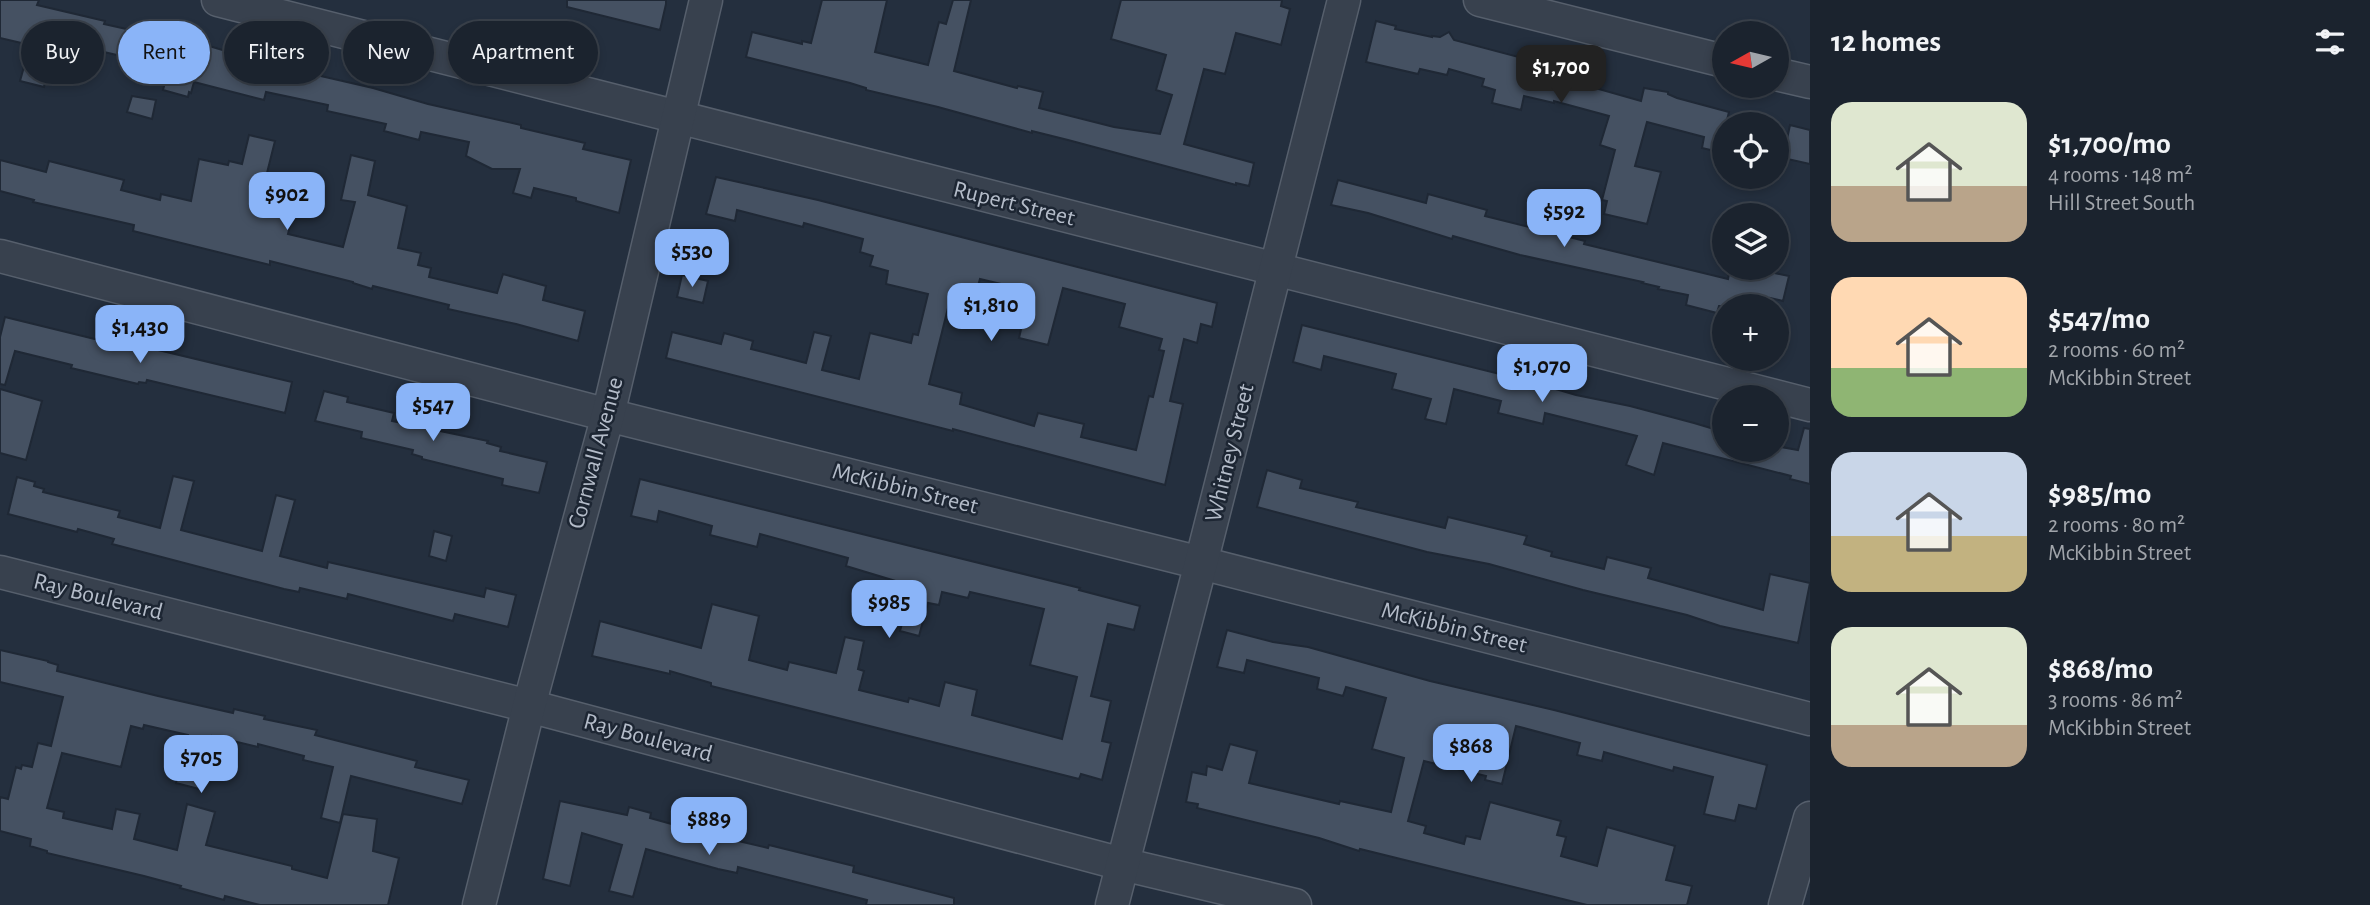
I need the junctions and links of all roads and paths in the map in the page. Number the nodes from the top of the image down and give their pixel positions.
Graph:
1 (218, 0) edge
2 (706, 0) edge
3 (1344, 0) edge
4 (1480, 0) edge
5 (1712, 58) edge
6 (1789, 77) edge
7 (1810, 82) edge
8 (677, 118) junction
9 (0, 257) edge
10 (1276, 271) junction
11 (1810, 405) edge
12 (608, 415) junction
13 (1201, 563) junction
14 (0, 572) edge
15 (529, 706) junction
16 (1810, 719) edge
17 (1810, 818) edge
18 (1805, 853) edge
19 (1122, 864) junction
20 (479, 905) edge
21 (1112, 905) edge
22 (1295, 905) edge
23 (1786, 905) edge

1 - 8 street, Rupert Street
2 - 8 street, Cornwall Avenue
3 - 10 street, Whitney Street
4 - 5 street
6 - 7 street
8 - 10 street, Rupert Street
8 - 12 street, Cornwall Avenue
9 - 12 street, McKibbin Street
10 - 11 street, Rupert Street
10 - 13 street, Whitney Street
12 - 13 street, McKibbin Street
12 - 15 street, Cornwall Avenue
13 - 16 street, McKibbin Street
13 - 19 street, Whitney Street
14 - 15 street, Ray Boulevard
15 - 19 street, Ray Boulevard
15 - 20 street, Cornwall Avenue
17 - 18 street
18 - 23 street
19 - 21 street, Whitney Street
19 - 22 street, Ray Boulevard

